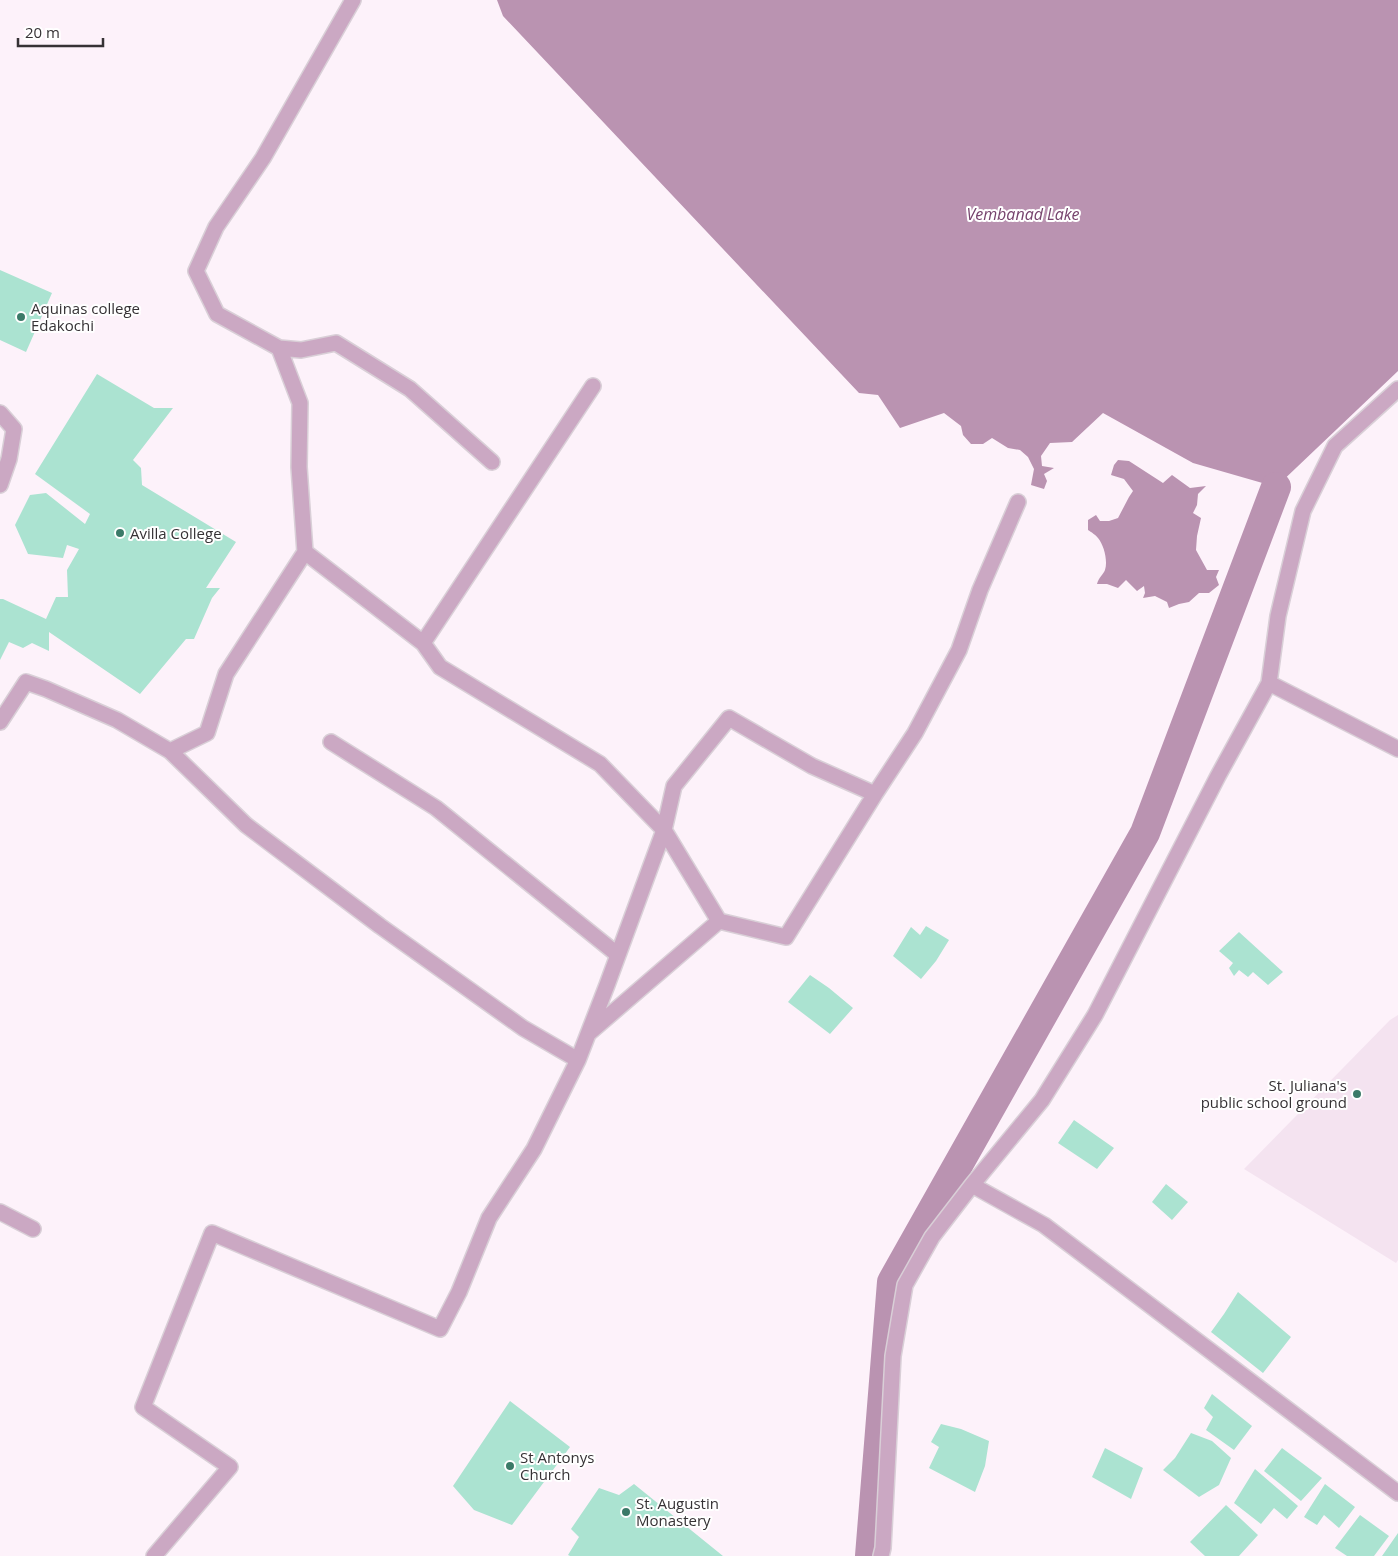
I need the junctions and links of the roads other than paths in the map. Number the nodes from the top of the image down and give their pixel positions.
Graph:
1 (353, 0) edge
2 (280, 348) junction
3 (593, 386) dead end
4 (1398, 389) edge
5 (0, 413) edge
6 (492, 462) dead end
7 (0, 485) edge
8 (1018, 502) dead end
9 (305, 552) junction
10 (423, 643) junction
11 (1268, 683) junction
12 (0, 722) edge
13 (331, 742) dead end
14 (1398, 749) edge
15 (170, 751) junction
16 (875, 794) junction
17 (664, 830) junction
18 (719, 921) junction
19 (618, 955) junction
20 (588, 1034) junction
21 (578, 1060) junction
22 (972, 1184) junction
23 (0, 1212) edge
24 (33, 1230) dead end
25 (1398, 1493) edge
26 (154, 1556) edge
27 (881, 1556) edge

1 - 2 street
2 - 6 street
2 - 9 street
3 - 10 street
4 - 11 street
5 - 7 street
8 - 16 street
9 - 10 street
9 - 15 street
10 - 17 street
11 - 14 street
11 - 22 street
12 - 15 street
13 - 19 street
15 - 21 street
16 - 17 street
16 - 18 street
17 - 18 street
17 - 19 street
18 - 20 street
19 - 20 street
20 - 21 street
21 - 26 street
22 - 25 street
22 - 27 street
23 - 24 street

